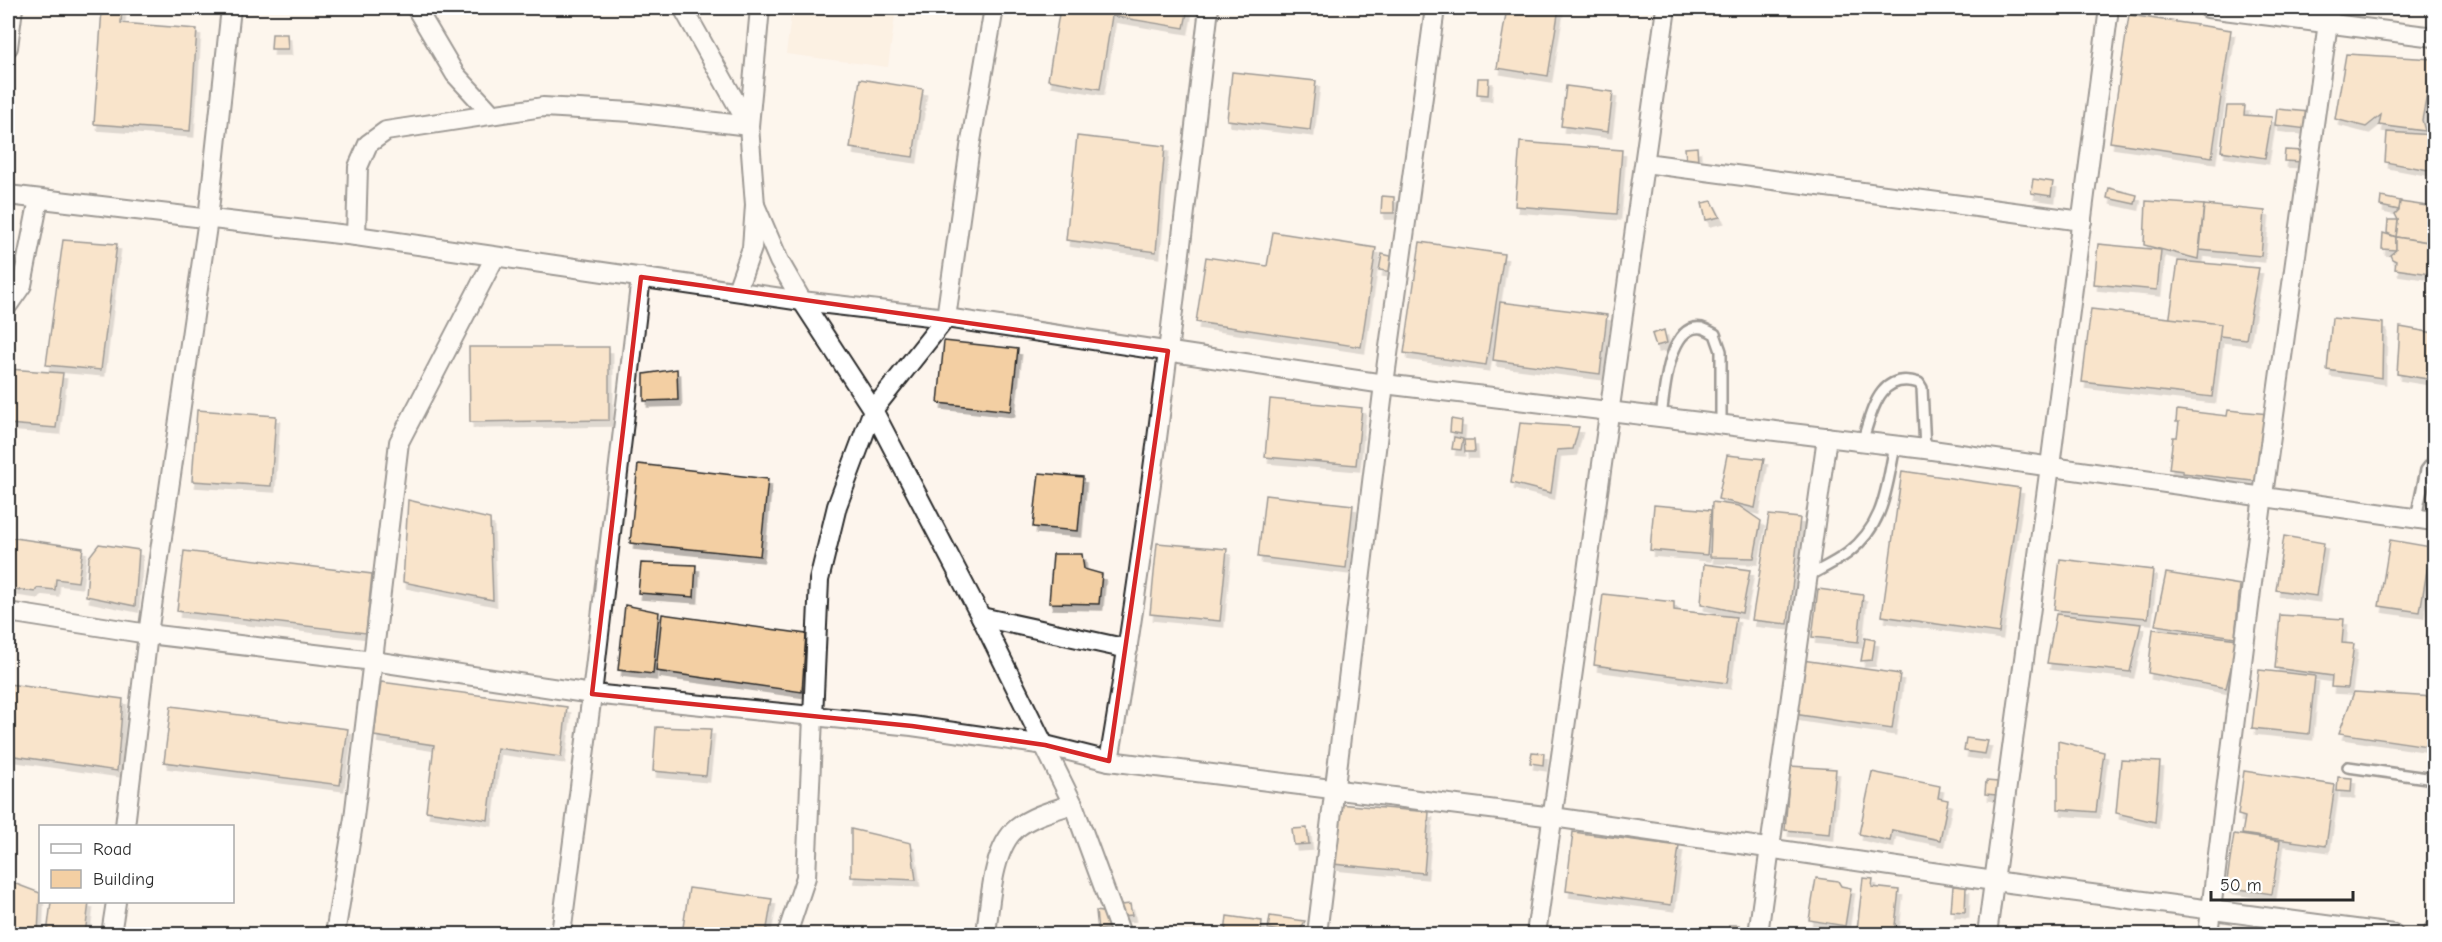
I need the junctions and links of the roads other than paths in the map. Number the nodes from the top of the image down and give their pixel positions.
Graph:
1 (13, 8) edge
2 (231, 8) edge
3 (416, 8) edge
4 (683, 8) edge
5 (760, 8) edge
6 (994, 8) edge
7 (1209, 8) edge
8 (1435, 8) edge
9 (1666, 8) edge
10 (2109, 8) edge
11 (2208, 8) edge
12 (2330, 16) edge
13 (2434, 37) edge
14 (8, 47) edge
15 (491, 114) junction
16 (749, 126) junction
17 (1645, 163) junction
18 (8, 195) edge
19 (39, 199) junction
20 (755, 205) junction
21 (208, 219) junction
22 (2082, 220) junction
23 (356, 236) junction
24 (495, 257) junction
25 (641, 277) junction
26 (737, 291) junction
27 (802, 301) junction
28 (8, 304) edge
29 (946, 318) junction
30 (1168, 351) junction
31 (1384, 384) junction
32 (873, 410) junction
33 (1608, 412) junction
34 (1661, 418) junction
35 (1721, 425) junction
36 (1827, 437) junction
37 (1862, 442) junction
38 (1894, 446) junction
39 (1925, 449) junction
40 (2434, 460) edge
41 (2050, 466) junction
42 (2263, 495) junction
43 (2416, 518) junction
44 (2434, 521) edge
45 (1808, 576) junction
46 (8, 612) edge
47 (981, 617) junction
48 (148, 634) junction
49 (1128, 649) junction
50 (373, 661) junction
51 (592, 694) junction
52 (812, 717) junction
53 (1045, 745) junction
54 (1109, 761) junction
55 (2348, 767) dead end
56 (2434, 779) edge
57 (1336, 789) junction
58 (1073, 804) junction
59 (1553, 817) junction
60 (125, 825) edge
61 (1770, 848) junction
62 (1994, 881) junction
63 (116, 903) edge
64 (2211, 910) junction
65 (2434, 930) edge
66 (111, 934) edge
67 (335, 934) edge
68 (561, 934) edge
69 (787, 934) edge
70 (986, 934) edge
71 (1120, 934) edge
72 (1317, 934) edge
73 (1536, 934) edge
74 (1758, 934) edge
75 (1987, 934) edge
76 (2208, 934) edge
77 (2393, 934) edge
78 (2434, 934) edge

1 - 14 street
2 - 21 street
3 - 15 street
4 - 16 street
5 - 16 street
6 - 29 street
7 - 30 street
8 - 31 street
9 - 17 street
10 - 22 street
11 - 12 street
12 - 13 street
12 - 42 street
15 - 16 street
15 - 23 street
16 - 20 street
17 - 22 street
17 - 33 street
18 - 19 street
19 - 21 street
19 - 28 street
20 - 26 street
20 - 27 street
21 - 23 street
21 - 48 street
22 - 41 street
23 - 24 street
24 - 25 street
24 - 50 street
25 - 26 street
25 - 51 street
26 - 27 street
27 - 29 street
27 - 32 street
29 - 30 street
29 - 32 street
30 - 31 street
30 - 49 street
31 - 33 street
31 - 57 street
32 - 47 street
32 - 52 street
33 - 34 street
33 - 59 street
34 - 35 street
34 - 35 lane
35 - 36 street
36 - 37 street
36 - 45 street
37 - 38 street
37 - 39 lane
38 - 39 street
38 - 45 lane
39 - 41 street
40 - 43 lane
41 - 42 street
41 - 62 street
42 - 43 street
42 - 64 street
43 - 44 street
45 - 61 street
46 - 48 street
47 - 49 street
47 - 53 street
48 - 50 street
48 - 60 street
49 - 54 street
50 - 51 street
50 - 67 street
51 - 52 street
51 - 68 street
52 - 53 street
52 - 69 street
53 - 54 street
53 - 58 street
54 - 57 street
55 - 56 lane
57 - 59 street
57 - 72 street
58 - 70 street
58 - 71 street
59 - 61 street
59 - 73 street
61 - 62 street
61 - 74 street
62 - 64 street
62 - 75 street
63 - 66 street
64 - 76 street
64 - 77 street
65 - 78 street

